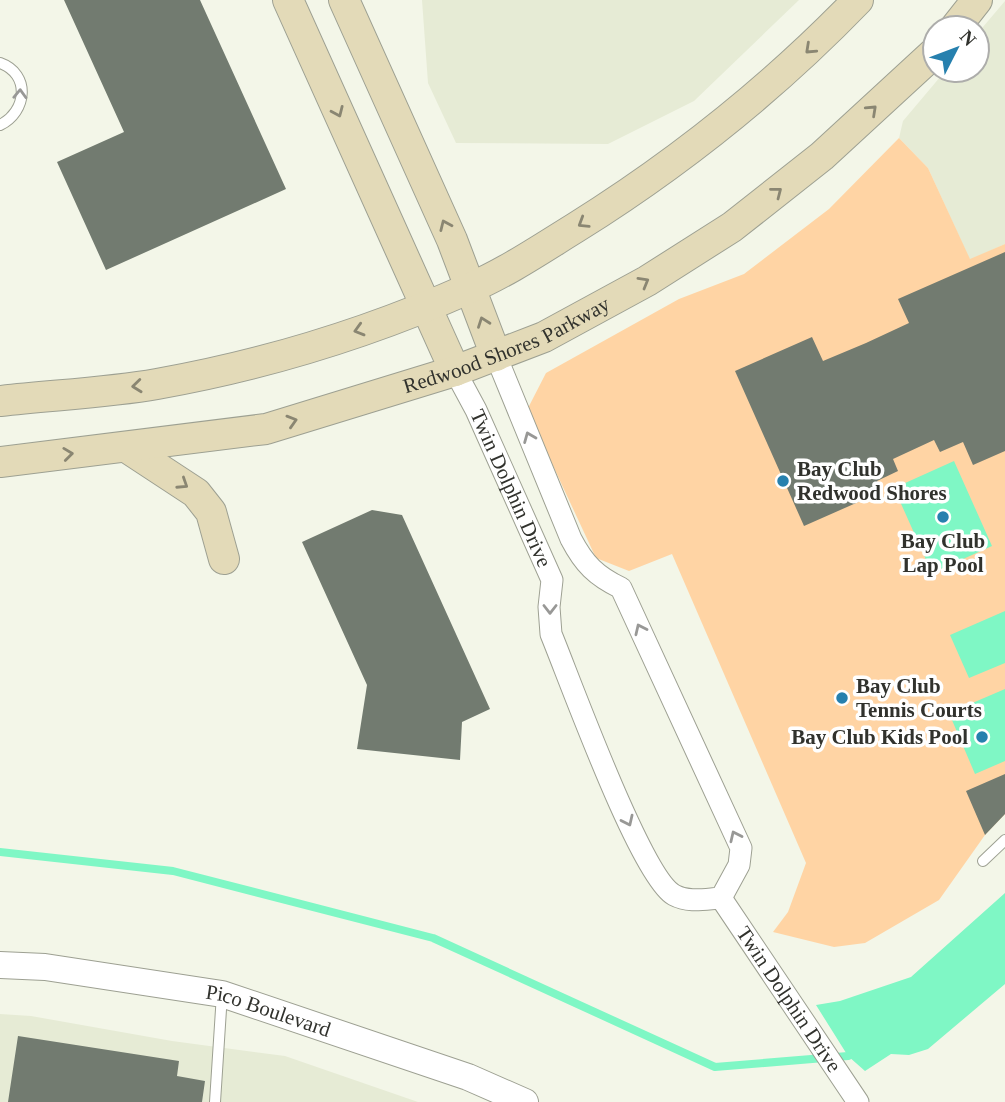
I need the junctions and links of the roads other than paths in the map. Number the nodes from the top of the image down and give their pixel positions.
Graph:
1 (288, 0) edge
2 (344, 0) edge
3 (858, 0) edge
4 (977, 0) edge
5 (966, 14) edge
6 (0, 63) edge
7 (921, 65) edge
8 (0, 125) edge
9 (471, 288) junction
10 (424, 307) junction
11 (496, 356) junction
12 (455, 371) junction
13 (2, 400) edge
14 (126, 447) junction
15 (0, 462) edge
16 (224, 559) dead end
17 (1005, 840) edge
18 (983, 861) dead end
19 (721, 898) junction
20 (0, 965) edge
21 (222, 994) junction
22 (215, 1102) edge
23 (525, 1102) edge
24 (858, 1102) edge

1 -> 10 main road, Twin Dolphin Drive
9 -> 2 main road, Twin Dolphin Drive
3 -> 9 main road
4 - 5 main road
8 -> 6 lane
11 -> 7 main road, Redwood Shores Parkway
9 - 10 main road
11 -> 9 main road, Twin Dolphin Drive
10 - 12 main road, Twin Dolphin Drive
10 -> 13 main road
11 - 12 main road, Redwood Shores Parkway
19 -> 11 street, Twin Dolphin Drive
14 -> 12 main road, Redwood Shores Parkway
12 -> 19 street, Twin Dolphin Drive
15 -> 14 main road, Redwood Shores Parkway
14 -> 16 main road
17 - 18 lane
19 - 24 street, Twin Dolphin Drive
20 - 21 street, Pico Boulevard
21 - 22 lane
21 - 23 street, Pico Boulevard

